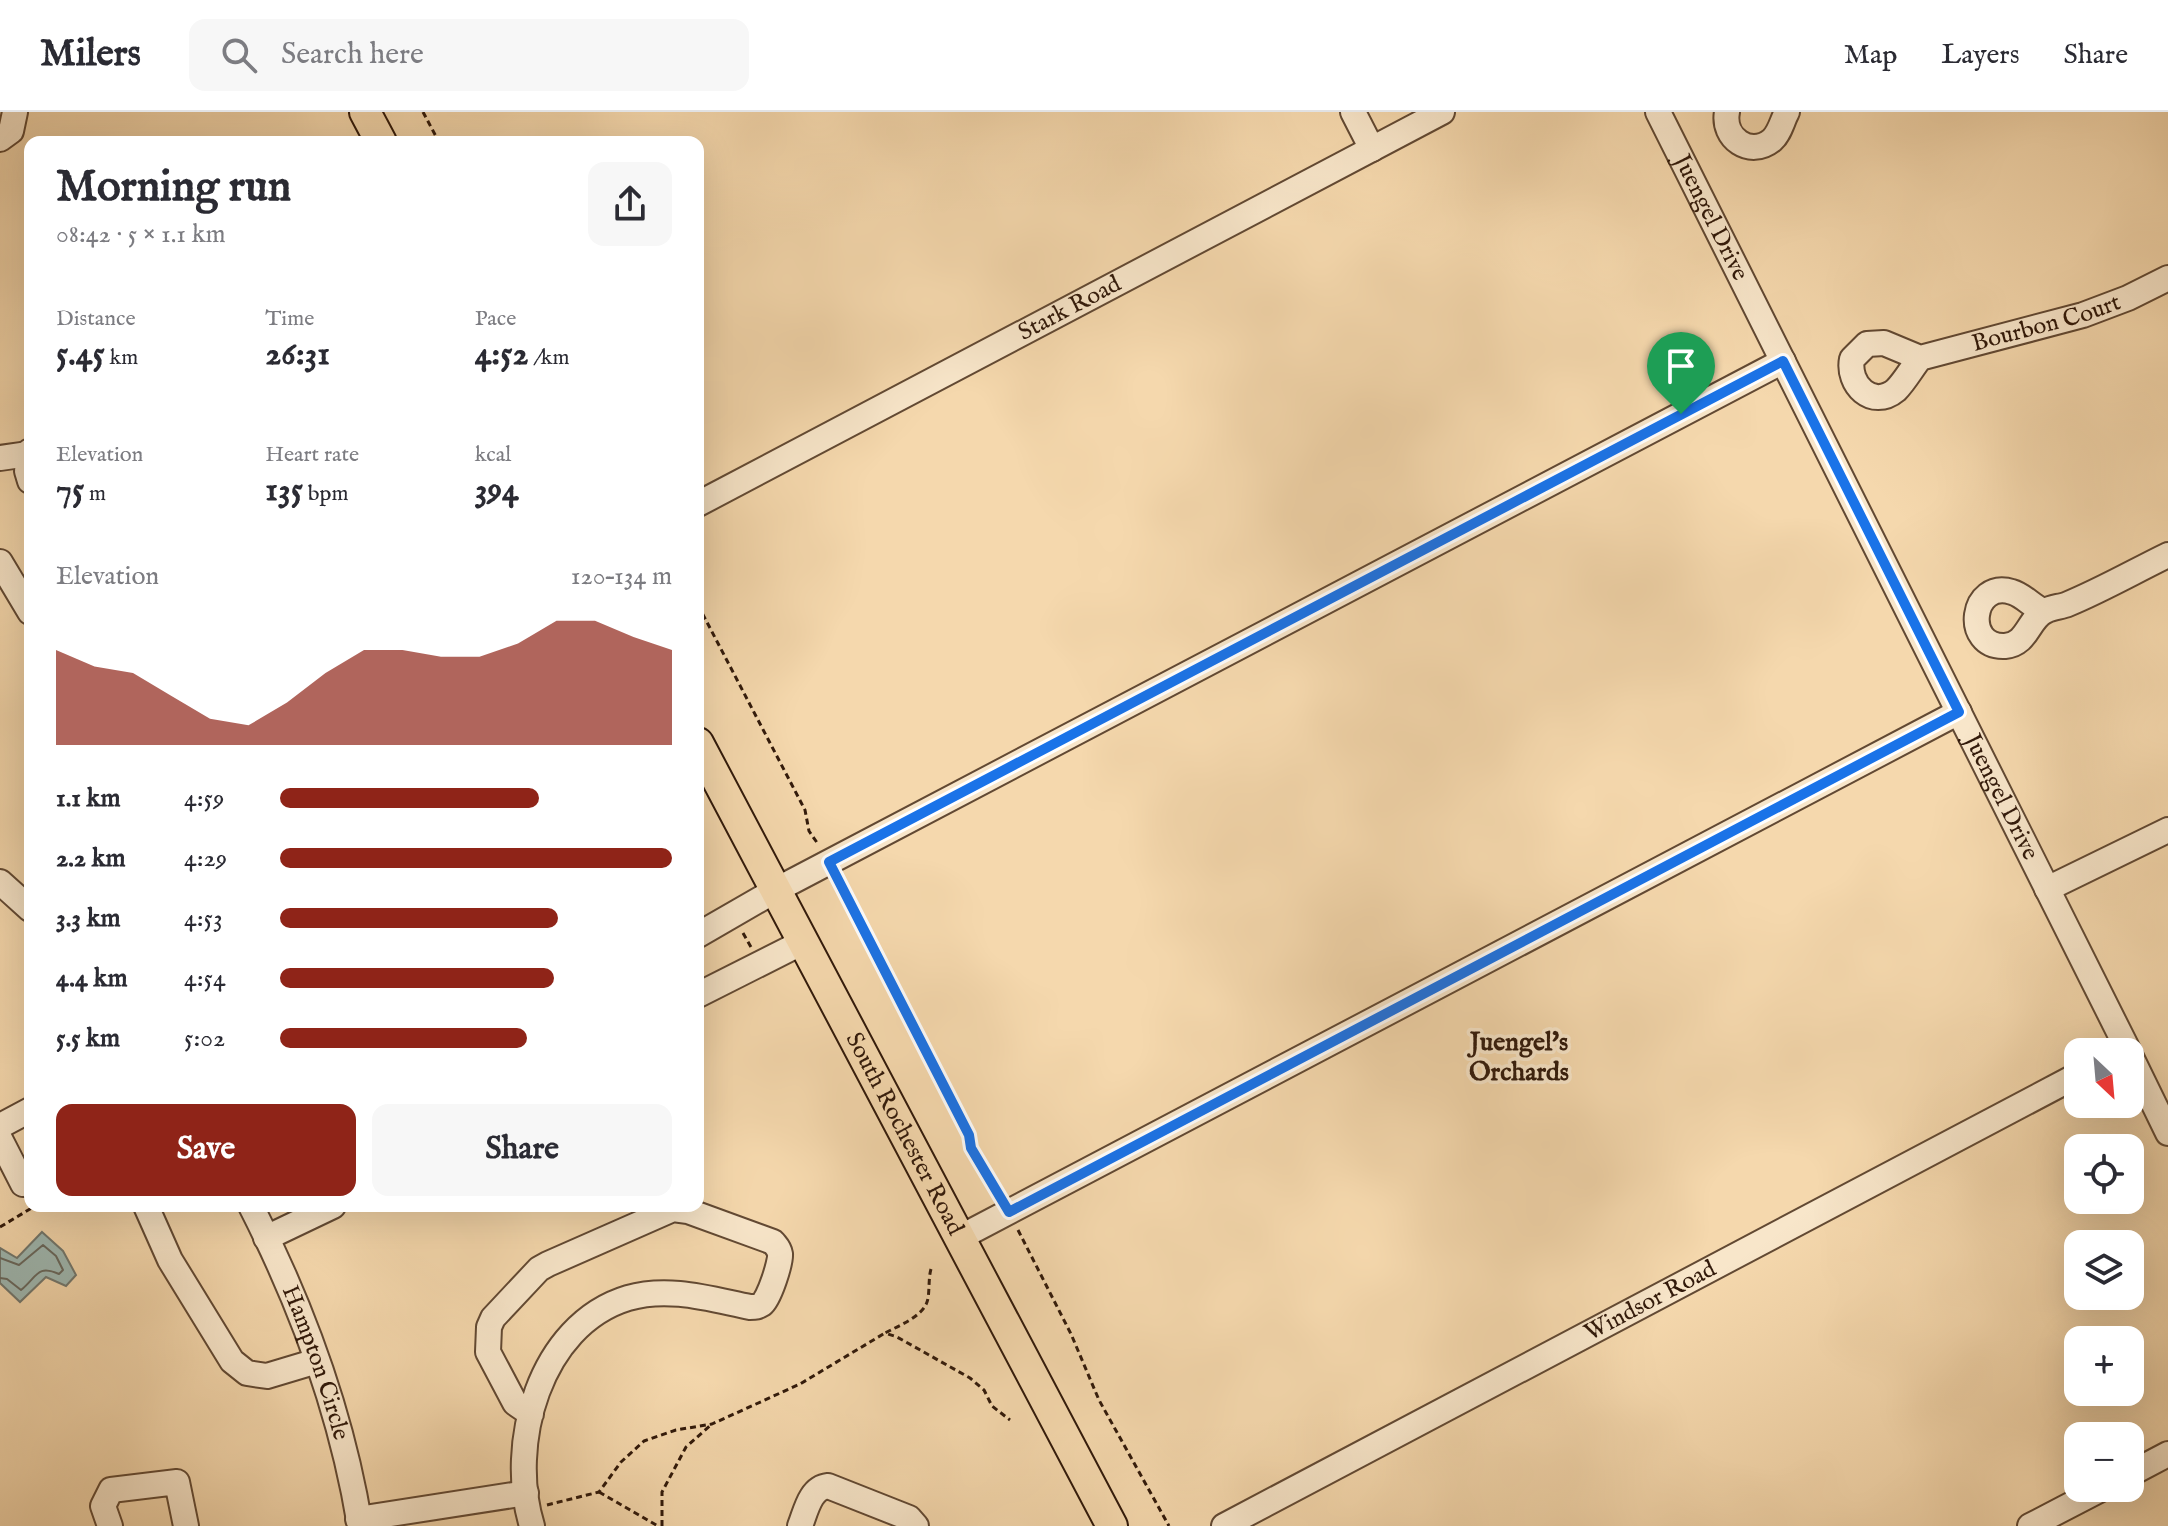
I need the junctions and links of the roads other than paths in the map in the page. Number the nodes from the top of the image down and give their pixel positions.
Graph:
1 (15, 112) edge
2 (365, 112) edge
3 (1353, 112) edge
4 (1442, 112) edge
5 (1658, 112) edge
6 (1727, 112) edge
7 (1787, 112) edge
8 (378, 136) edge
9 (0, 139) edge
10 (1372, 149) junction
11 (2168, 278) edge
12 (1920, 358) dead end
13 (1783, 361) junction
14 (24, 453) edge
15 (0, 458) edge
16 (704, 501) edge
17 (2168, 555) edge
18 (0, 562) edge
19 (24, 602) edge
20 (2043, 611) dead end
21 (1959, 712) junction
22 (704, 754) edge
23 (2168, 830) edge
24 (0, 882) edge
25 (2047, 889) junction
26 (776, 890) junction
27 (24, 904) edge
28 (704, 932) edge
29 (803, 942) junction
30 (704, 992) edge
31 (2120, 1038) edge
32 (2064, 1082) edge
33 (2144, 1086) edge
34 (24, 1113) edge
35 (0, 1126) edge
36 (2168, 1133) edge
37 (0, 1139) edge
38 (24, 1183) edge
39 (149, 1212) edge
40 (254, 1212) edge
41 (320, 1212) edge
42 (663, 1212) edge
43 (691, 1212) edge
44 (266, 1238) junction
45 (959, 1238) junction
46 (317, 1361) junction
47 (531, 1414) junction
48 (2168, 1454) edge
49 (2144, 1467) edge
50 (2076, 1502) edge
51 (526, 1515) edge
52 (359, 1523) edge
53 (110, 1526) edge
54 (186, 1526) edge
55 (800, 1526) edge
56 (916, 1526) edge
57 (1112, 1526) edge
58 (1224, 1526) edge
59 (2030, 1526) edge

1 - 9 street
2 - 8 main road
3 - 10 street
4 - 10 street, Stark Road
5 - 13 street, Juengel Drive
6 - 7 street
10 - 16 street, Stark Road
11 - 12 street, Bourbon Court
13 - 21 street, Juengel Drive
13 - 26 street
14 - 15 street
17 - 20 street
18 - 19 street
21 - 25 street, Juengel Drive
21 - 45 street
22 - 26 main road, South Rochester Road
23 - 25 street
24 - 27 street
25 - 31 street, Juengel Drive
26 - 28 street
26 - 29 main road, South Rochester Road
29 - 30 street
29 - 45 main road, South Rochester Road
32 - 58 street, Windsor Road
33 - 36 street, Juengel Drive
34 - 35 street
37 - 38 street
39 - 46 street
40 - 44 street, Hampton Circle
41 - 44 street
42 - 47 street
43 - 47 street
44 - 46 street, Hampton Circle
45 - 57 main road, South Rochester Road
46 - 52 street, Hampton Circle
47 - 51 street
48 - 49 street
50 - 59 street
51 - 52 street
53 - 54 street
55 - 56 street

